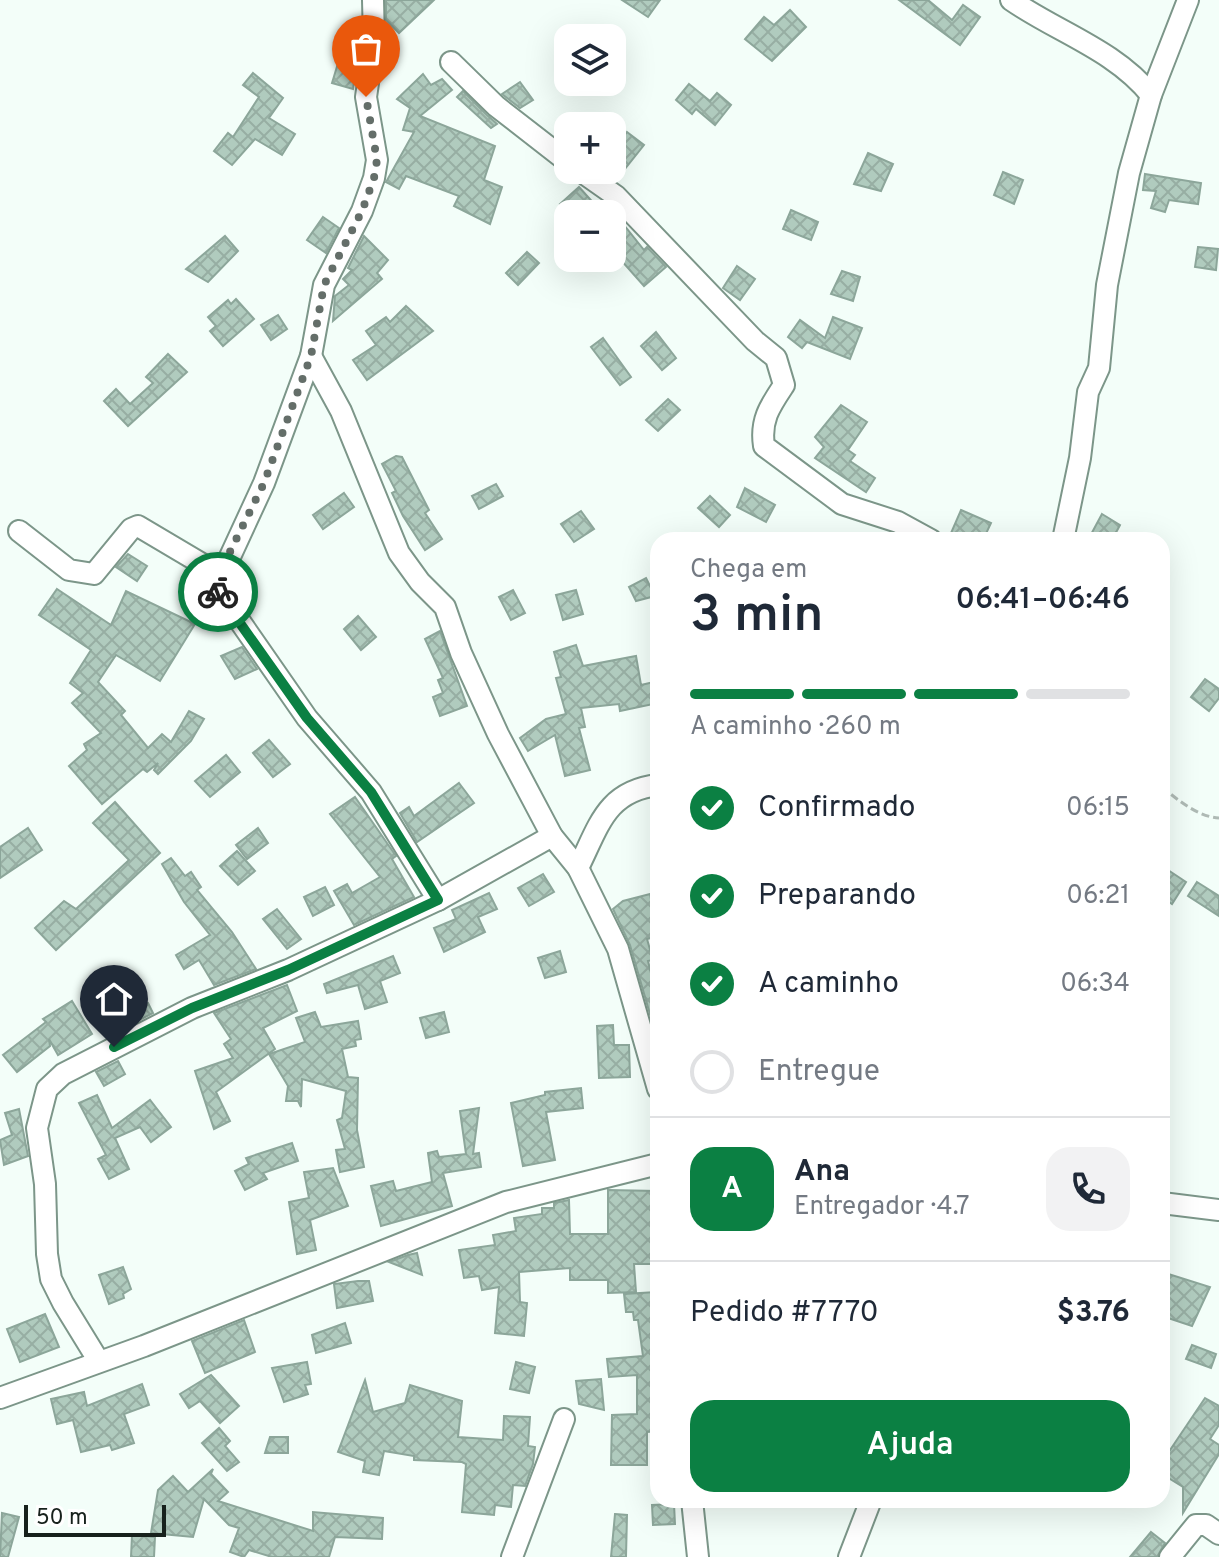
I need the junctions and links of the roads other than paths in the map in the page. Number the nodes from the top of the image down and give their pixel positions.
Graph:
1 (373, 0) edge
2 (1011, 0) edge
3 (1188, 0) edge
4 (451, 62) dead end
5 (1151, 95) junction
6 (554, 151) edge
7 (599, 184) edge
8 (311, 356) junction
9 (19, 531) dead end
10 (916, 532) edge
11 (1065, 532) edge
12 (219, 574) junction
13 (650, 786) edge
14 (552, 836) junction
15 (578, 868) junction
16 (438, 900) junction
17 (650, 1061) edge
18 (650, 1166) edge
19 (1170, 1204) edge
20 (1219, 1210) edge
21 (98, 1360) junction
22 (0, 1398) edge
23 (564, 1419) dead end
24 (693, 1508) edge
25 (866, 1508) edge
26 (1219, 1534) edge
27 (512, 1557) edge
28 (698, 1557) edge
29 (849, 1557) edge
30 (1170, 1557) edge

1 - 8 street
2 - 5 street
3 - 5 street
4 - 6 street
5 - 11 street
7 - 10 street
8 - 12 street
8 - 14 street
9 - 12 street
12 - 16 street
13 - 15 street
14 - 15 street
14 - 16 street
15 - 17 street
16 - 21 street
18 - 21 street
19 - 20 street
21 - 22 street
23 - 27 street
24 - 28 street
25 - 29 street
26 - 30 street

